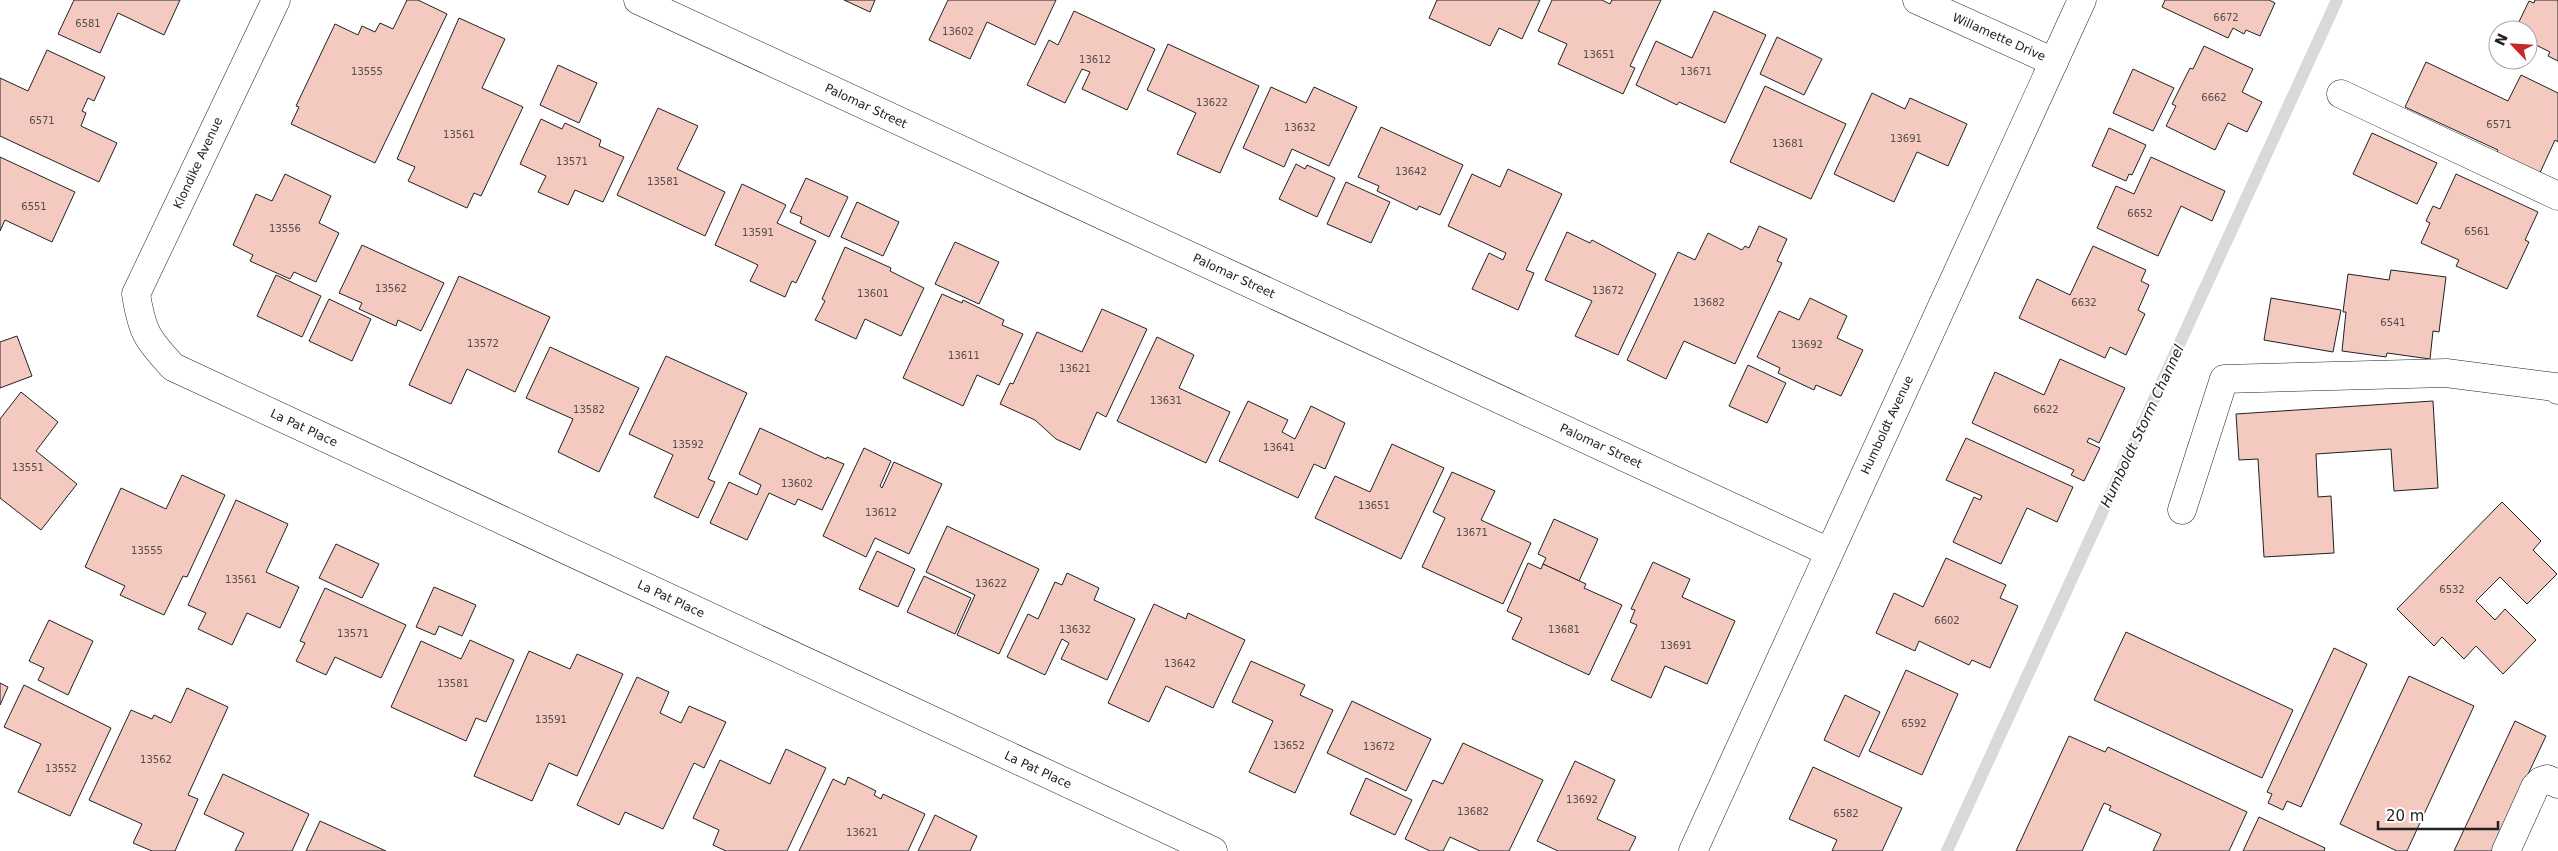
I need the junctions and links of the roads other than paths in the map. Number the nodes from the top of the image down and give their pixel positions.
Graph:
1 (276, 0) edge
2 (638, 0) edge
3 (1917, 0) edge
4 (2082, 0) edge
5 (2054, 62) junction
6 (2341, 94) dead end
7 (2558, 196) edge
8 (143, 329) joint
9 (2557, 386) edge
10 (2182, 510) dead end
11 (1829, 552) junction
12 (2558, 784) edge
13 (2510, 850) edge
14 (1213, 851) edge
15 (1693, 851) edge

1 - 8 street, Klondike Avenue
2 - 11 street, Palomar Street
3 - 5 street, Willamette Drive
4 - 5 street, Humboldt Avenue
5 - 11 street, Humboldt Avenue
6 - 7 street
8 - 14 street, La Pat Place
9 - 10 street
11 - 15 street, Humboldt Avenue
12 - 13 street

